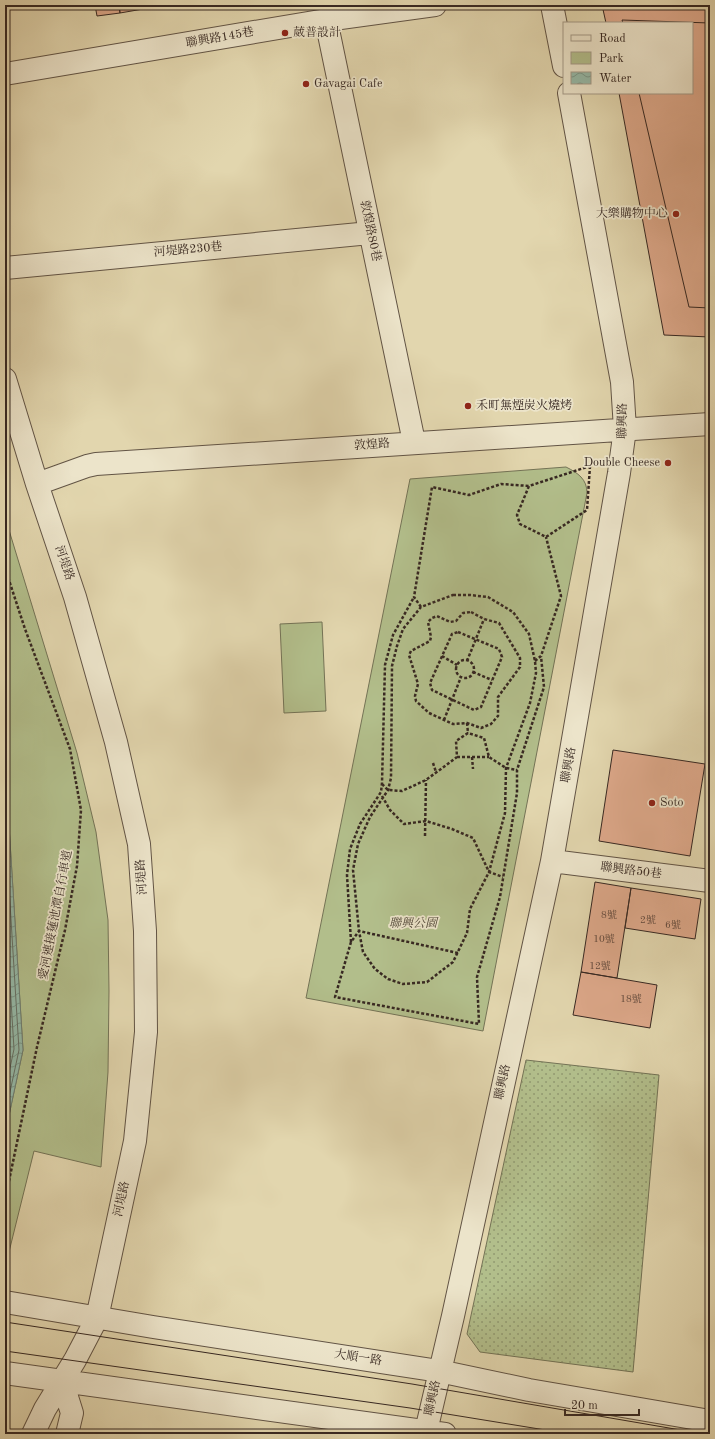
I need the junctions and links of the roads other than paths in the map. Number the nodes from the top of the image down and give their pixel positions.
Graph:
1 (435, 5) edge
2 (552, 5) edge
3 (326, 20) junction
4 (563, 61) edge
5 (5, 74) edge
6 (569, 94) edge
7 (370, 233) junction
8 (5, 268) edge
9 (5, 379) edge
10 (710, 424) edge
11 (625, 429) junction
12 (414, 442) junction
13 (37, 484) junction
14 (552, 861) junction
15 (710, 881) edge
16 (5, 1302) edge
17 (97, 1318) junction
18 (439, 1371) junction
19 (5, 1373) edge
20 (62, 1381) junction
21 (710, 1421) edge
22 (435, 1432) edge
23 (33, 1434) edge
24 (67, 1434) edge

1 - 3 street, 聯興路145巷
2 - 4 street
3 - 5 street, 聯興路145巷
3 - 7 street, 敦煌路80巷
6 - 11 street, 聯興路
7 - 8 street, 河堤路230巷
7 - 12 street, 敦煌路80巷
9 - 13 street, 河堤路
10 - 11 street, 敦煌路
11 - 12 street, 敦煌路
11 - 14 street, 聯興路
12 - 13 street, 敦煌路
13 - 17 street, 河堤路
14 - 15 street, 聯興路50巷
14 - 18 street, 聯興路
16 - 17 street, 大順一路
17 - 18 street, 大順一路
17 - 20 street, 河堤路
18 - 21 street, 大順一路
18 - 22 street, 聯興路
19 - 20 street
20 - 22 street
20 - 23 street, 河堤路
20 - 24 street

